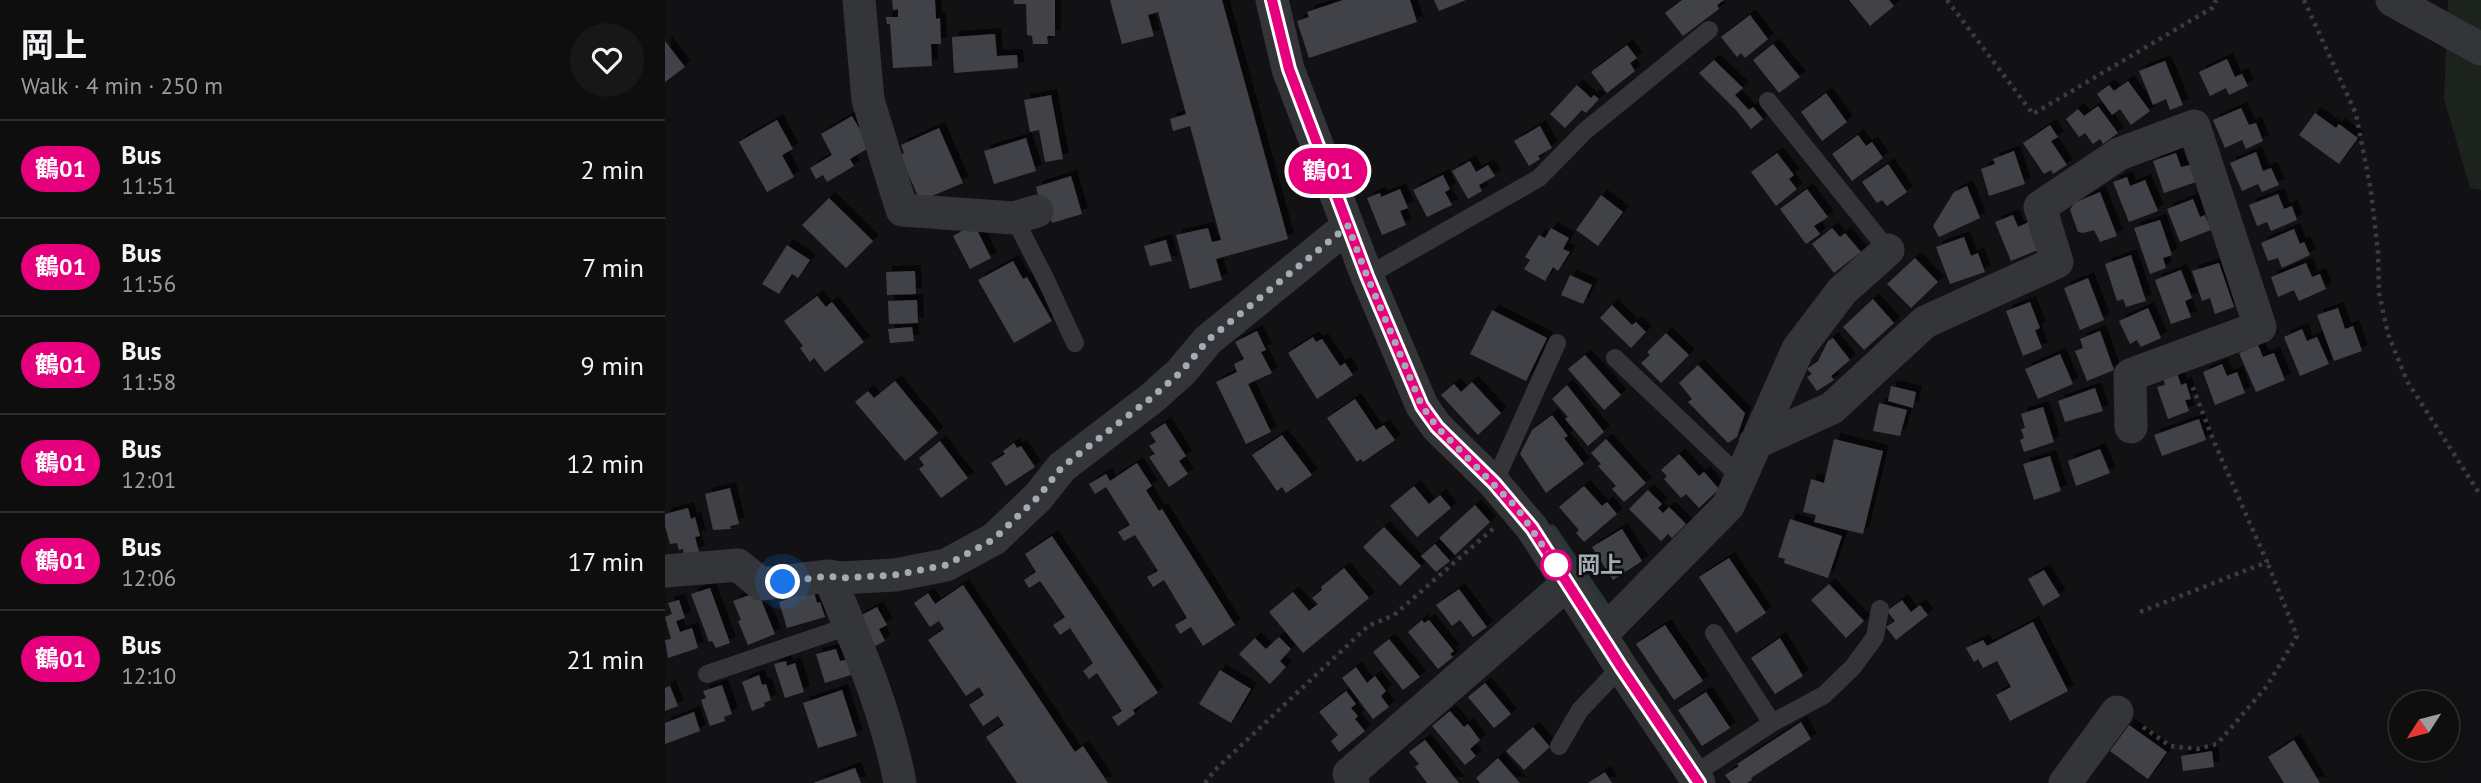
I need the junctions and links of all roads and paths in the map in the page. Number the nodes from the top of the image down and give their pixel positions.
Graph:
1 (859, 0) edge
2 (1272, 0) edge
3 (1947, 0) edge
4 (2216, 0) edge
5 (2304, 0) edge
6 (2392, 0) edge
7 (1709, 30) dead end
8 (2481, 49) edge
9 (1768, 101) dead end
10 (1025, 215) joint
11 (1348, 226) junction
12 (1888, 250) joint
13 (1367, 276) junction
14 (1557, 342) dead end
15 (1075, 343) dead end
16 (2180, 356) junction
17 (1615, 358) dead end
18 (2131, 427) dead end
19 (1755, 443) junction
20 (1739, 476) junction
21 (1494, 483) junction
22 (2481, 496) edge
23 (1517, 508) junction
24 (2267, 562) junction
25 (665, 571) edge
26 (829, 576) junction
27 (1568, 583) junction
28 (1880, 609) dead end
29 (2140, 612) dead end
30 (849, 626) junction
31 (1714, 633) dead end
32 (1601, 635) junction
33 (1621, 667) junction
34 (706, 674) dead end
35 (2117, 712) joint
36 (1772, 723) junction
37 (1559, 746) dead end
38 (1691, 780) edge
39 (900, 783) edge
40 (1205, 783) edge
41 (1353, 783) edge
42 (2065, 783) edge

1 - 10 street
2 - 11 street
3 - 4 path
5 - 22 path
6 - 8 street
7 - 13 lane
9 - 12 lane
10 - 15 lane
11 - 13 street
11 - 26 street
12 - 19 street
13 - 21 street
14 - 21 lane
16 - 18 street
16 - 19 street
16 - 24 path
17 - 20 lane
19 - 20 street
20 - 32 street
21 - 23 street
23 - 27 street
23 - 40 path
24 - 29 path
24 - 35 path
25 - 26 street
26 - 30 street
27 - 32 street
27 - 41 street
28 - 36 lane
30 - 34 lane
30 - 39 street
31 - 36 lane
32 - 33 street
33 - 37 lane
33 - 38 street
35 - 42 street
36 - 38 lane

